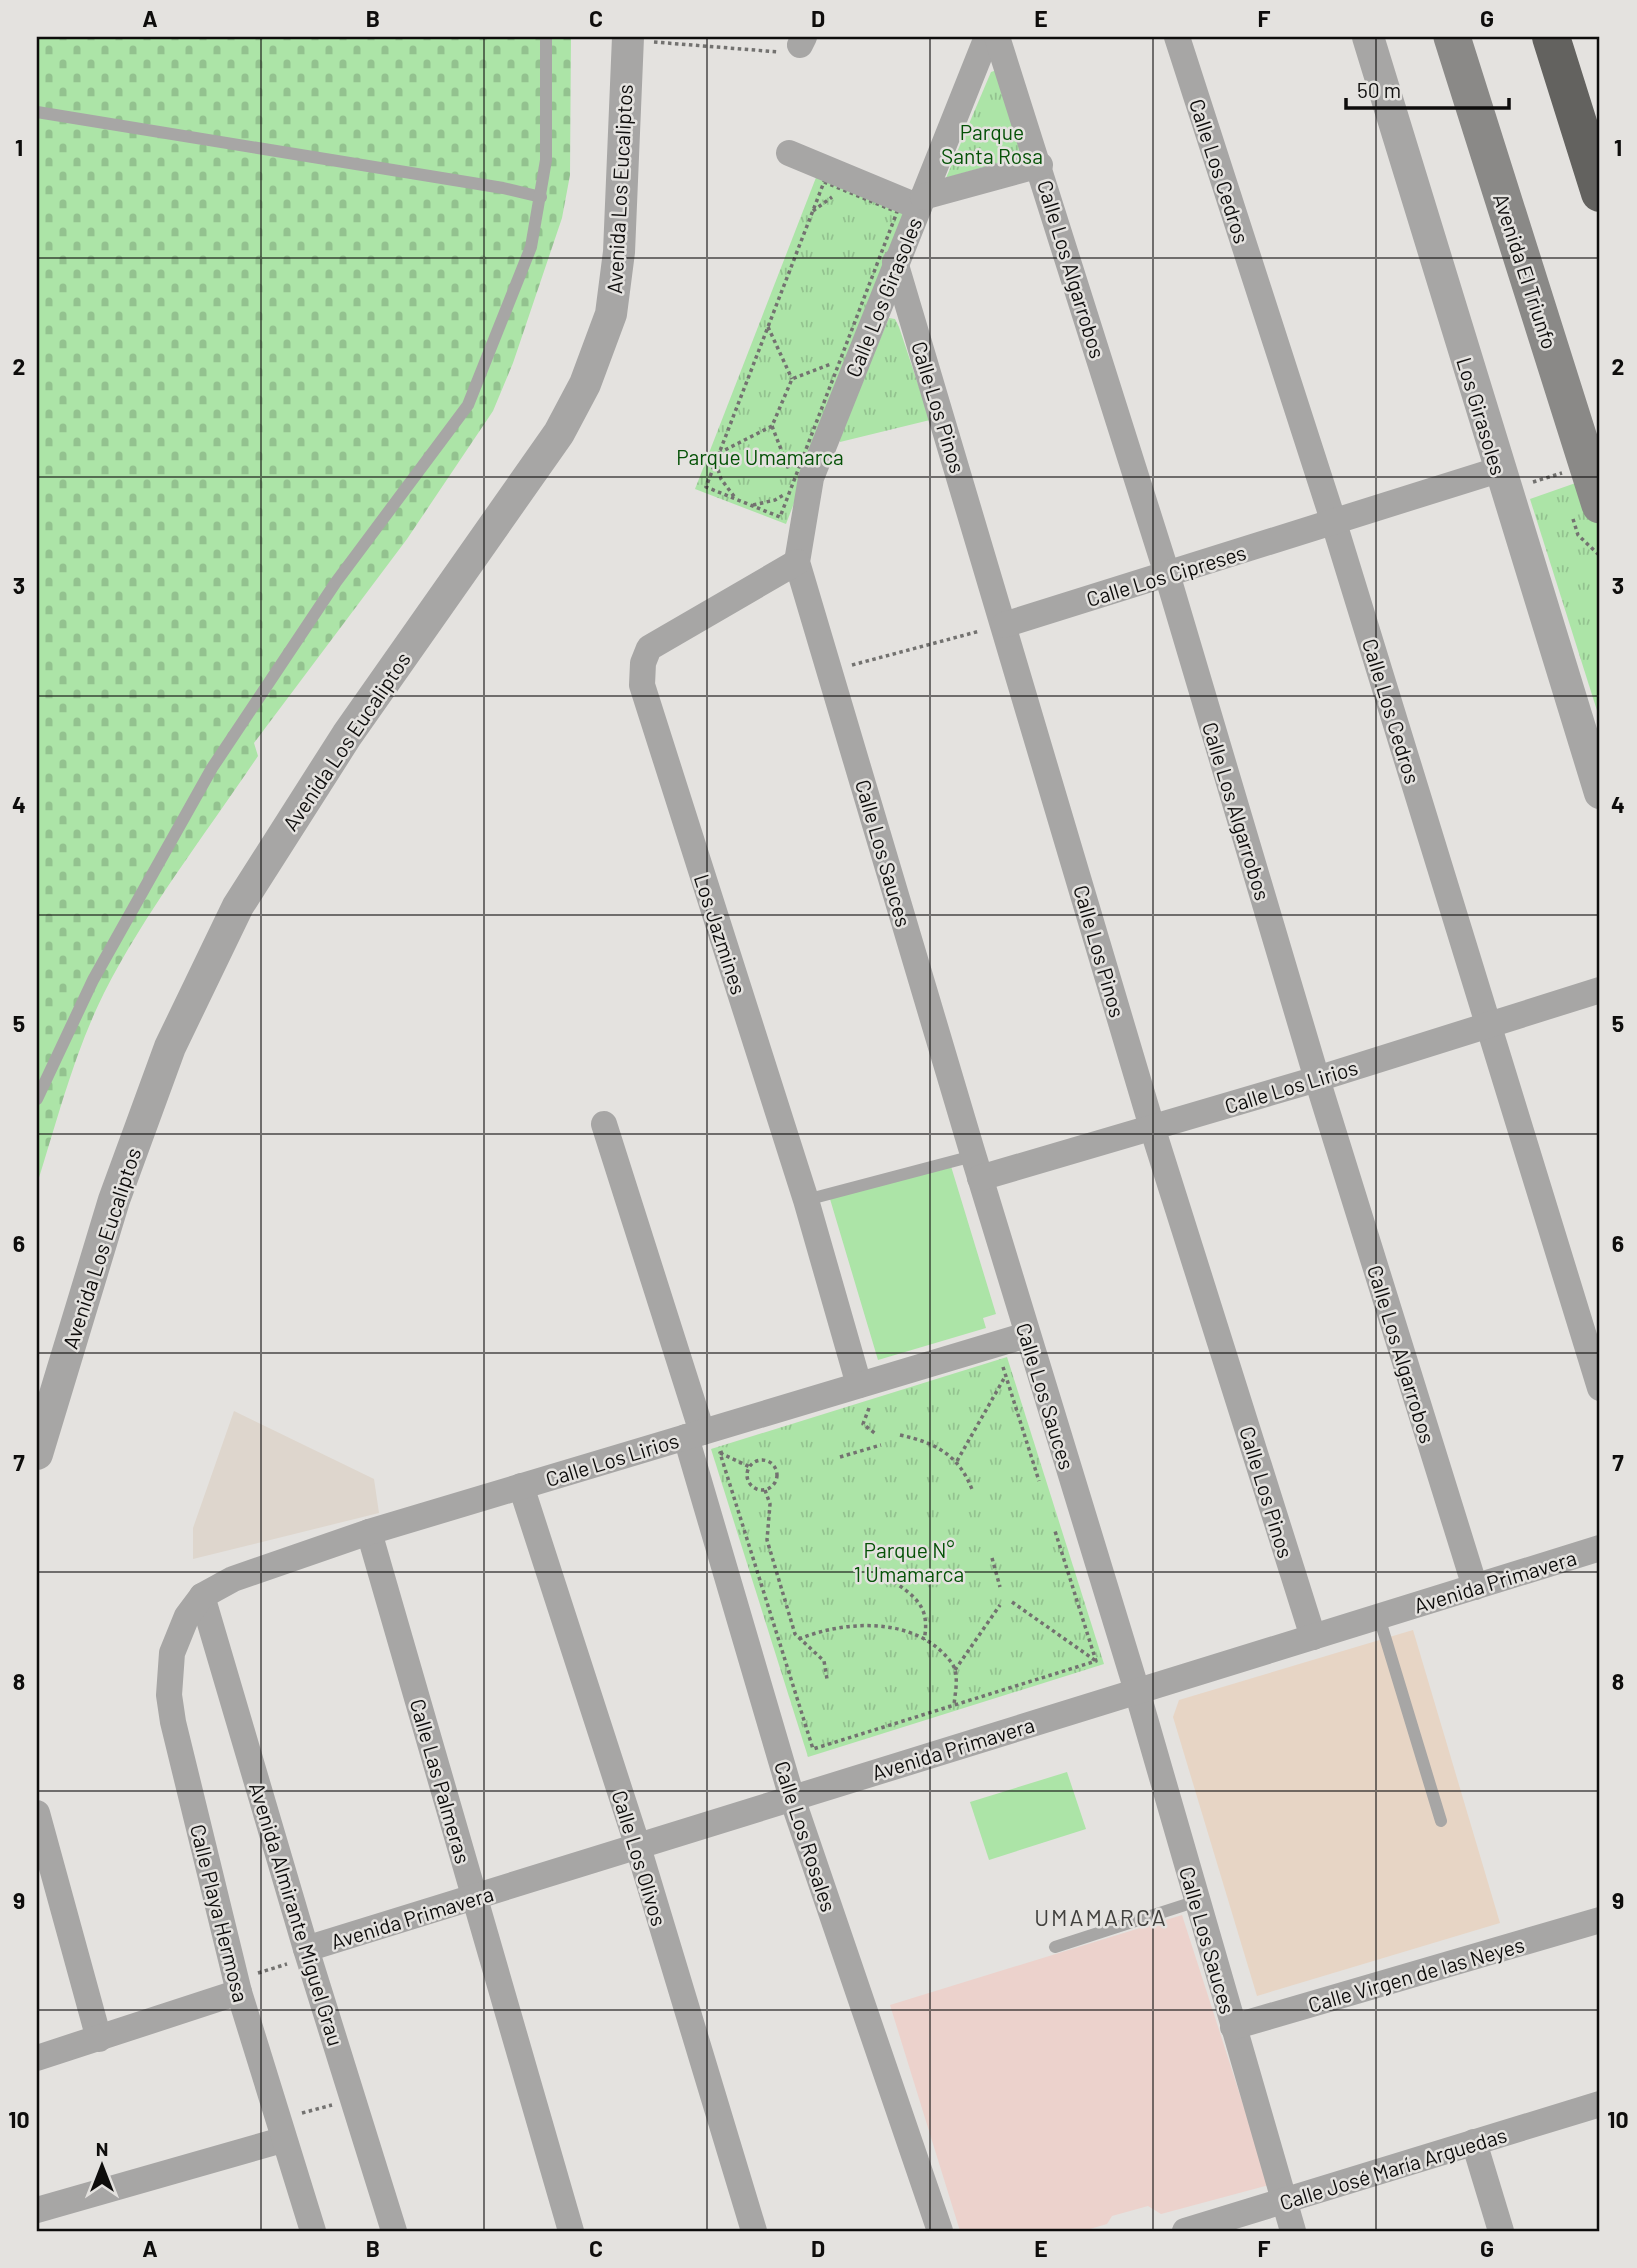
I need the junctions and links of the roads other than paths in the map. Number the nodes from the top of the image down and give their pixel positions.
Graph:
1 (547, 37) edge
2 (986, 37) edge
3 (997, 37) edge
4 (1177, 37) edge
5 (1368, 37) edge
6 (1452, 37) edge
7 (1549, 37) edge
8 (628, 38) edge
9 (37, 112) edge
10 (789, 153) dead end
11 (1040, 165) junction
12 (1600, 193) edge
13 (541, 197) junction
14 (921, 202) junction
15 (895, 262) junction
16 (1511, 477) junction
17 (1600, 505) edge
18 (1334, 523) junction
19 (797, 562) junction
20 (1167, 574) junction
21 (1004, 625) junction
22 (1600, 793) edge
23 (1600, 990) edge
24 (1488, 1024) junction
25 (1317, 1079) junction
26 (37, 1100) edge
27 (604, 1124) dead end
28 (1153, 1127) junction
29 (977, 1167) junction
30 (806, 1200) junction
31 (1027, 1335) junction
32 (1600, 1388) edge
33 (858, 1398) junction
34 (694, 1434) junction
35 (37, 1454) edge
36 (521, 1486) junction
37 (369, 1532) junction
38 (1600, 1548) edge
39 (1475, 1587) junction
40 (202, 1596) junction
41 (1379, 1617) junction
42 (1312, 1637) junction
43 (1137, 1692) junction
44 (792, 1798) junction
45 (37, 1813) edge
46 (1441, 1821) dead end
47 (638, 1847) junction
48 (475, 1897) junction
49 (1197, 1901) junction
50 (1600, 1920) edge
51 (1055, 1948) dead end
52 (307, 1954) junction
53 (237, 1986) junction
54 (1233, 2027) junction
55 (99, 2039) junction
56 (37, 2058) edge
57 (1600, 2104) edge
58 (280, 2130) junction
59 (1474, 2143) junction
60 (1284, 2201) junction
61 (37, 2210) edge
62 (313, 2231) edge
63 (394, 2231) edge
64 (571, 2231) edge
65 (754, 2231) edge
66 (940, 2231) edge
67 (1185, 2231) edge
68 (1293, 2231) edge
69 (1501, 2231) edge

1 - 13 lane
2 - 14 street, Calle Los Girasoles
3 - 11 street, Calle Los Algarrobos
4 - 18 street, Calle Los Cedros
5 - 16 street, Los Girasoles
6 - 17 main road, Avenida El Triunfo
7 - 12 highway
8 - 35 street, Avenida Los Eucaliptos
9 - 13 lane
10 - 14 street
11 - 14 street
11 - 20 street, Calle Los Algarrobos
13 - 26 lane
14 - 15 street, Calle Los Girasoles
15 - 19 street, Calle Los Girasoles
15 - 21 street, Calle Los Pinos
16 - 18 street, Calle Los Cipreses
16 - 22 street, Los Girasoles
18 - 20 street, Calle Los Cipreses
18 - 24 street, Calle Los Cedros
19 - 29 street, Calle Los Sauces
19 - 30 street, Los Jazmines
20 - 21 street, Calle Los Cipreses
20 - 25 street, Calle Los Algarrobos
21 - 28 street, Calle Los Pinos
23 - 24 street, Calle Los Lirios
24 - 25 street, Calle Los Lirios
24 - 32 street, Calle Los Cedros
25 - 28 street, Calle Los Lirios
25 - 39 street, Calle Los Algarrobos
27 - 34 street, Calle Los Rosales
28 - 29 street, Calle Los Lirios
28 - 42 street, Calle Los Pinos
29 - 30 lane
29 - 31 street, Calle Los Sauces
30 - 33 street, Los Jazmines
31 - 33 street, Calle Los Lirios
31 - 43 street, Calle Los Sauces
33 - 34 street, Calle Los Lirios
34 - 36 street, Calle Los Lirios
34 - 44 street, Calle Los Rosales
36 - 37 street, Calle Los Lirios
36 - 47 street, Calle Los Olivos
37 - 40 street, Calle Los Lirios
37 - 48 street, Calle Las Palmeras
38 - 39 street, Avenida Primavera
39 - 41 street, Avenida Primavera
40 - 52 street, Avenida Almirante Miguel Grau
40 - 53 street, Calle Playa Hermosa
41 - 42 street, Avenida Primavera
41 - 46 lane
42 - 43 street, Avenida Primavera
43 - 44 street, Avenida Primavera
43 - 49 street, Calle Los Sauces
44 - 47 street, Avenida Primavera
44 - 66 street, Calle Los Rosales
45 - 55 street
47 - 48 street, Avenida Primavera
47 - 65 street, Calle Los Olivos
48 - 52 street, Avenida Primavera
48 - 64 street, Calle Las Palmeras
49 - 51 lane
49 - 54 street, Calle Los Sauces
50 - 54 street, Calle Virgen de las Neyes
52 - 63 street, Avenida Almirante Miguel Grau
53 - 55 street
53 - 58 street, Calle Playa Hermosa
54 - 60 street, Calle Los Sauces
55 - 56 street
57 - 59 street, Calle José María Arguedas
58 - 61 street
58 - 62 street, Calle Playa Hermosa
59 - 60 street, Calle José María Arguedas
59 - 69 street
60 - 67 street, Calle José María Arguedas
60 - 68 street, Calle Los Sauces

